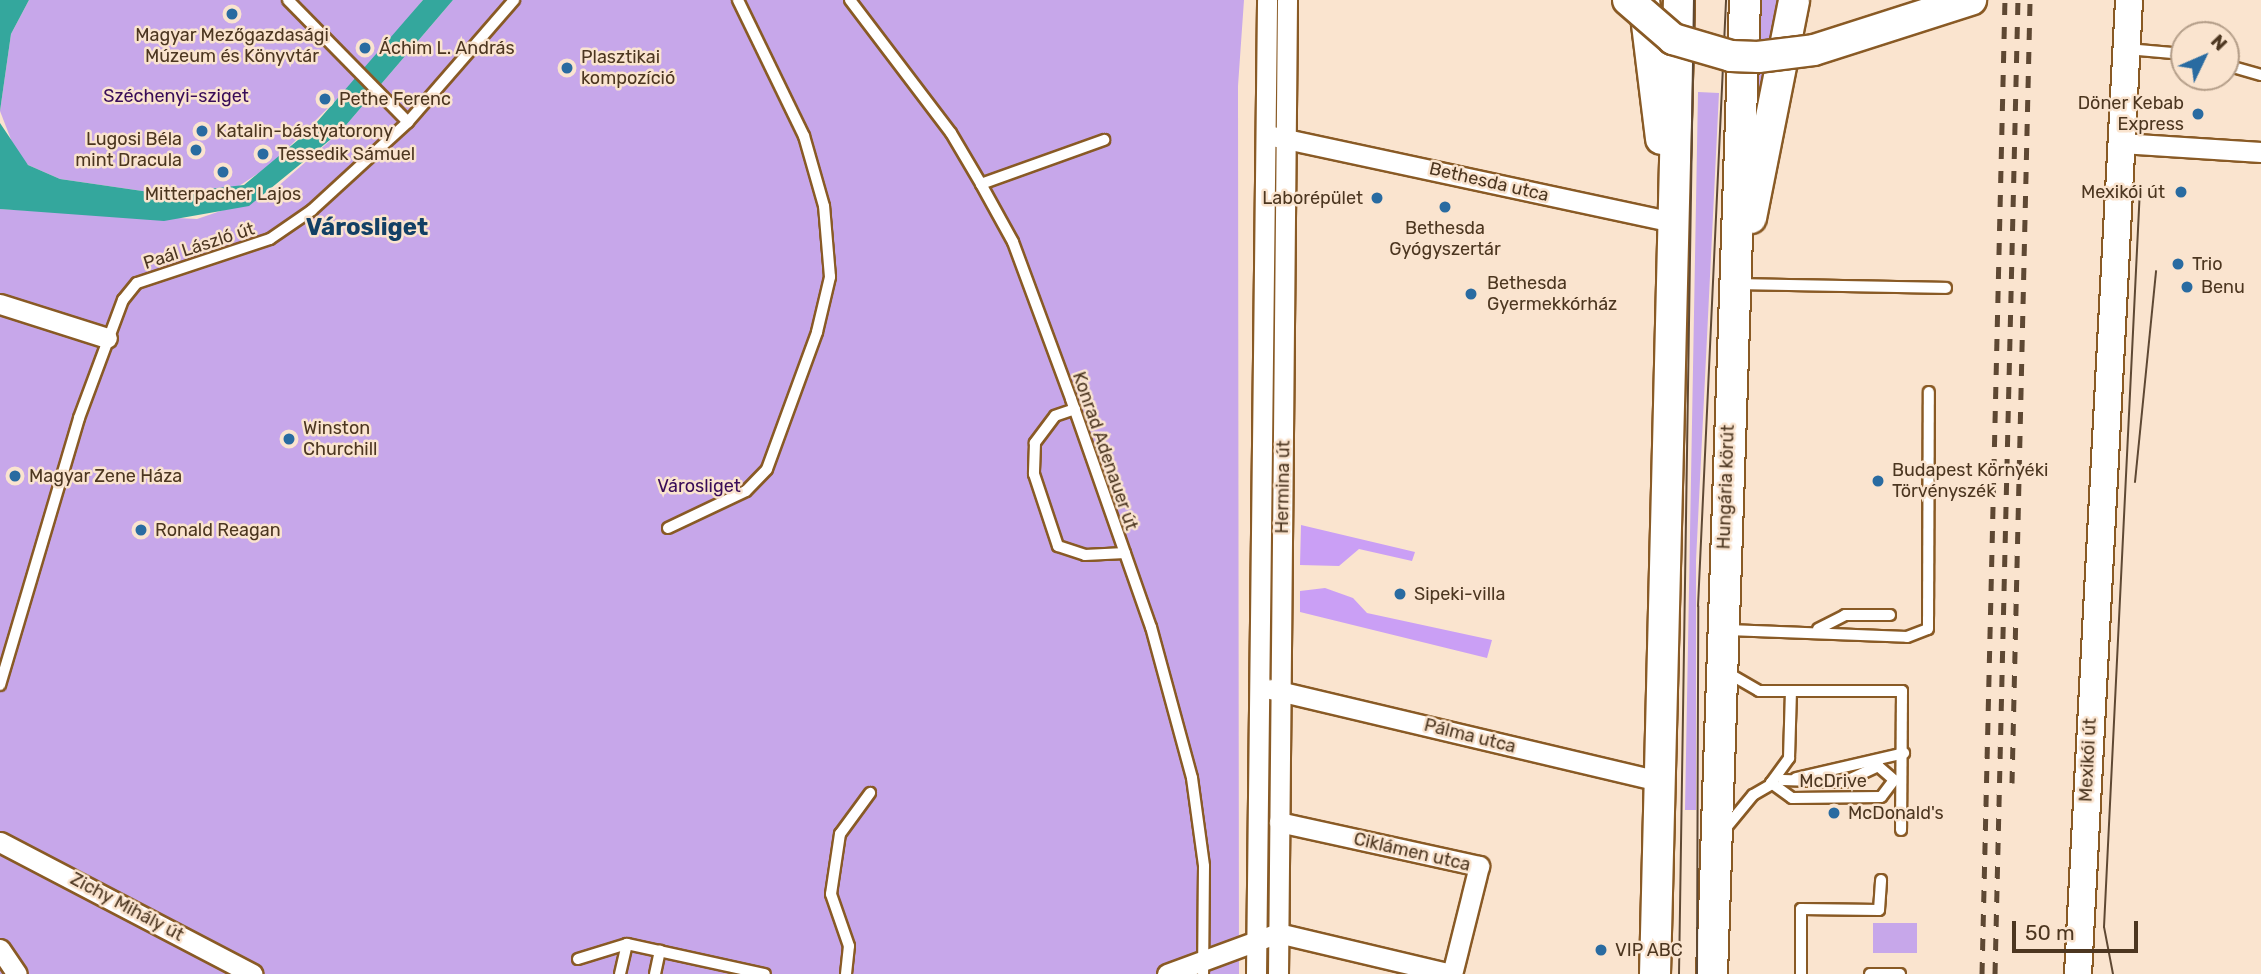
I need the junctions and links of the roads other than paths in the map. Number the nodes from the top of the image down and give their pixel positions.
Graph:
1 (288, 0) edge
2 (514, 0) edge
3 (738, 0) edge
4 (850, 0) edge
5 (1267, 0) edge
6 (1287, 0) edge
7 (1628, 0) edge
8 (1644, 0) edge
9 (1679, 0) edge
10 (1745, 0) edge
11 (1794, 0) edge
12 (1971, 0) edge
13 (2129, 0) edge
14 (2127, 48) junction
15 (2170, 53) edge
16 (2240, 69) edge
17 (2261, 75) edge
18 (408, 122) junction
19 (1264, 135) junction
20 (1284, 136) junction
21 (1104, 140) dead end
22 (2121, 143) junction
23 (2261, 152) edge
24 (981, 184) junction
25 (1674, 214) junction
26 (1739, 284) junction
27 (1946, 289) dead end
28 (0, 304) edge
29 (1732, 325) junction
30 (107, 338) junction
31 (1929, 392) dead end
32 (1075, 409) junction
33 (668, 528) dead end
34 (1125, 553) junction
35 (1890, 615) dead end
36 (1818, 629) junction
37 (1720, 631) junction
38 (1719, 665) junction
39 (0, 685) edge
40 (1258, 688) junction
41 (1280, 690) junction
42 (1791, 691) junction
43 (1904, 752) junction
44 (1783, 780) junction
45 (1660, 781) junction
46 (1771, 783) junction
47 (870, 793) dead end
48 (1279, 821) junction
49 (1901, 830) dead end
50 (1717, 841) junction
51 (0, 842) edge
52 (1881, 880) dead end
53 (1278, 933) junction
54 (1257, 939) junction
55 (627, 944) junction
56 (0, 949) edge
57 (660, 951) junction
58 (578, 959) dead end
59 (2078, 962) edge
60 (1205, 967) edge
61 (738, 971) edge
62 (17, 974) edge
63 (253, 974) edge
64 (620, 974) edge
65 (655, 974) edge
66 (765, 974) edge
67 (846, 974) edge
68 (1167, 974) edge
69 (1256, 974) edge
70 (1278, 974) edge
71 (1452, 974) edge
72 (1655, 974) edge
73 (1712, 974) edge
74 (1801, 974) edge
75 (1870, 974) edge
76 (1900, 974) edge
77 (2092, 974) edge

1 - 18 lane
2 - 18 lane, Paál László út
3 - 33 lane
4 - 24 lane, Konrad Adenauer út
5 - 19 street, Hermina út
6 - 20 street, Hermina út
7 - 12 main road, bridge
8 - 25 main road
9 - 25 main road
10 - 29 main road, Hungária körút
11 - 26 main road
13 - 14 street, Mexikói út
14 - 15 lane
14 - 22 street, Mexikói út
16 - 17 lane
18 - 30 lane, Paál László út
19 - 20 street, Bethesda utca
19 - 40 street, Hermina út
20 - 25 street, Bethesda utca
20 - 41 street, Hermina út
21 - 24 lane
22 - 23 street
22 - 59 street, Mexikói út
24 - 32 lane, Konrad Adenauer út
25 - 45 main road
26 - 27 lane
26 - 29 main road
28 - 30 street
29 - 37 main road, Hungária körút
30 - 39 lane, Paál László út
31 - 36 lane
32 - 34 lane, Konrad Adenauer út
32 - 34 lane
34 - 60 lane, Konrad Adenauer út
35 - 36 lane
36 - 37 lane
37 - 38 main road, Hungária körút
38 - 42 lane
38 - 50 main road, Hungária körút
40 - 41 street, Pálma utca
40 - 54 street, Hermina út
41 - 45 street, Pálma utca
41 - 48 street, Hermina út
42 - 43 lane
42 - 46 lane
43 - 44 lane
43 - 49 lane
44 - 46 lane
44 - 46 lane, McDrive
45 - 72 main road
46 - 50 lane
47 - 67 lane
48 - 53 street, Hermina út
48 - 71 street, Ciklámen utca
50 - 73 main road, Hungária körút
51 - 63 street, Zichy Mihály út
52 - 74 lane
53 - 54 street
53 - 70 street, Hermina út
53 - 71 street
54 - 60 street
54 - 69 street, Hermina út
55 - 57 lane
55 - 58 lane
55 - 64 lane
56 - 62 street
57 - 61 lane
57 - 65 lane
59 - 77 street
60 - 68 street
61 - 66 lane
75 - 76 lane

